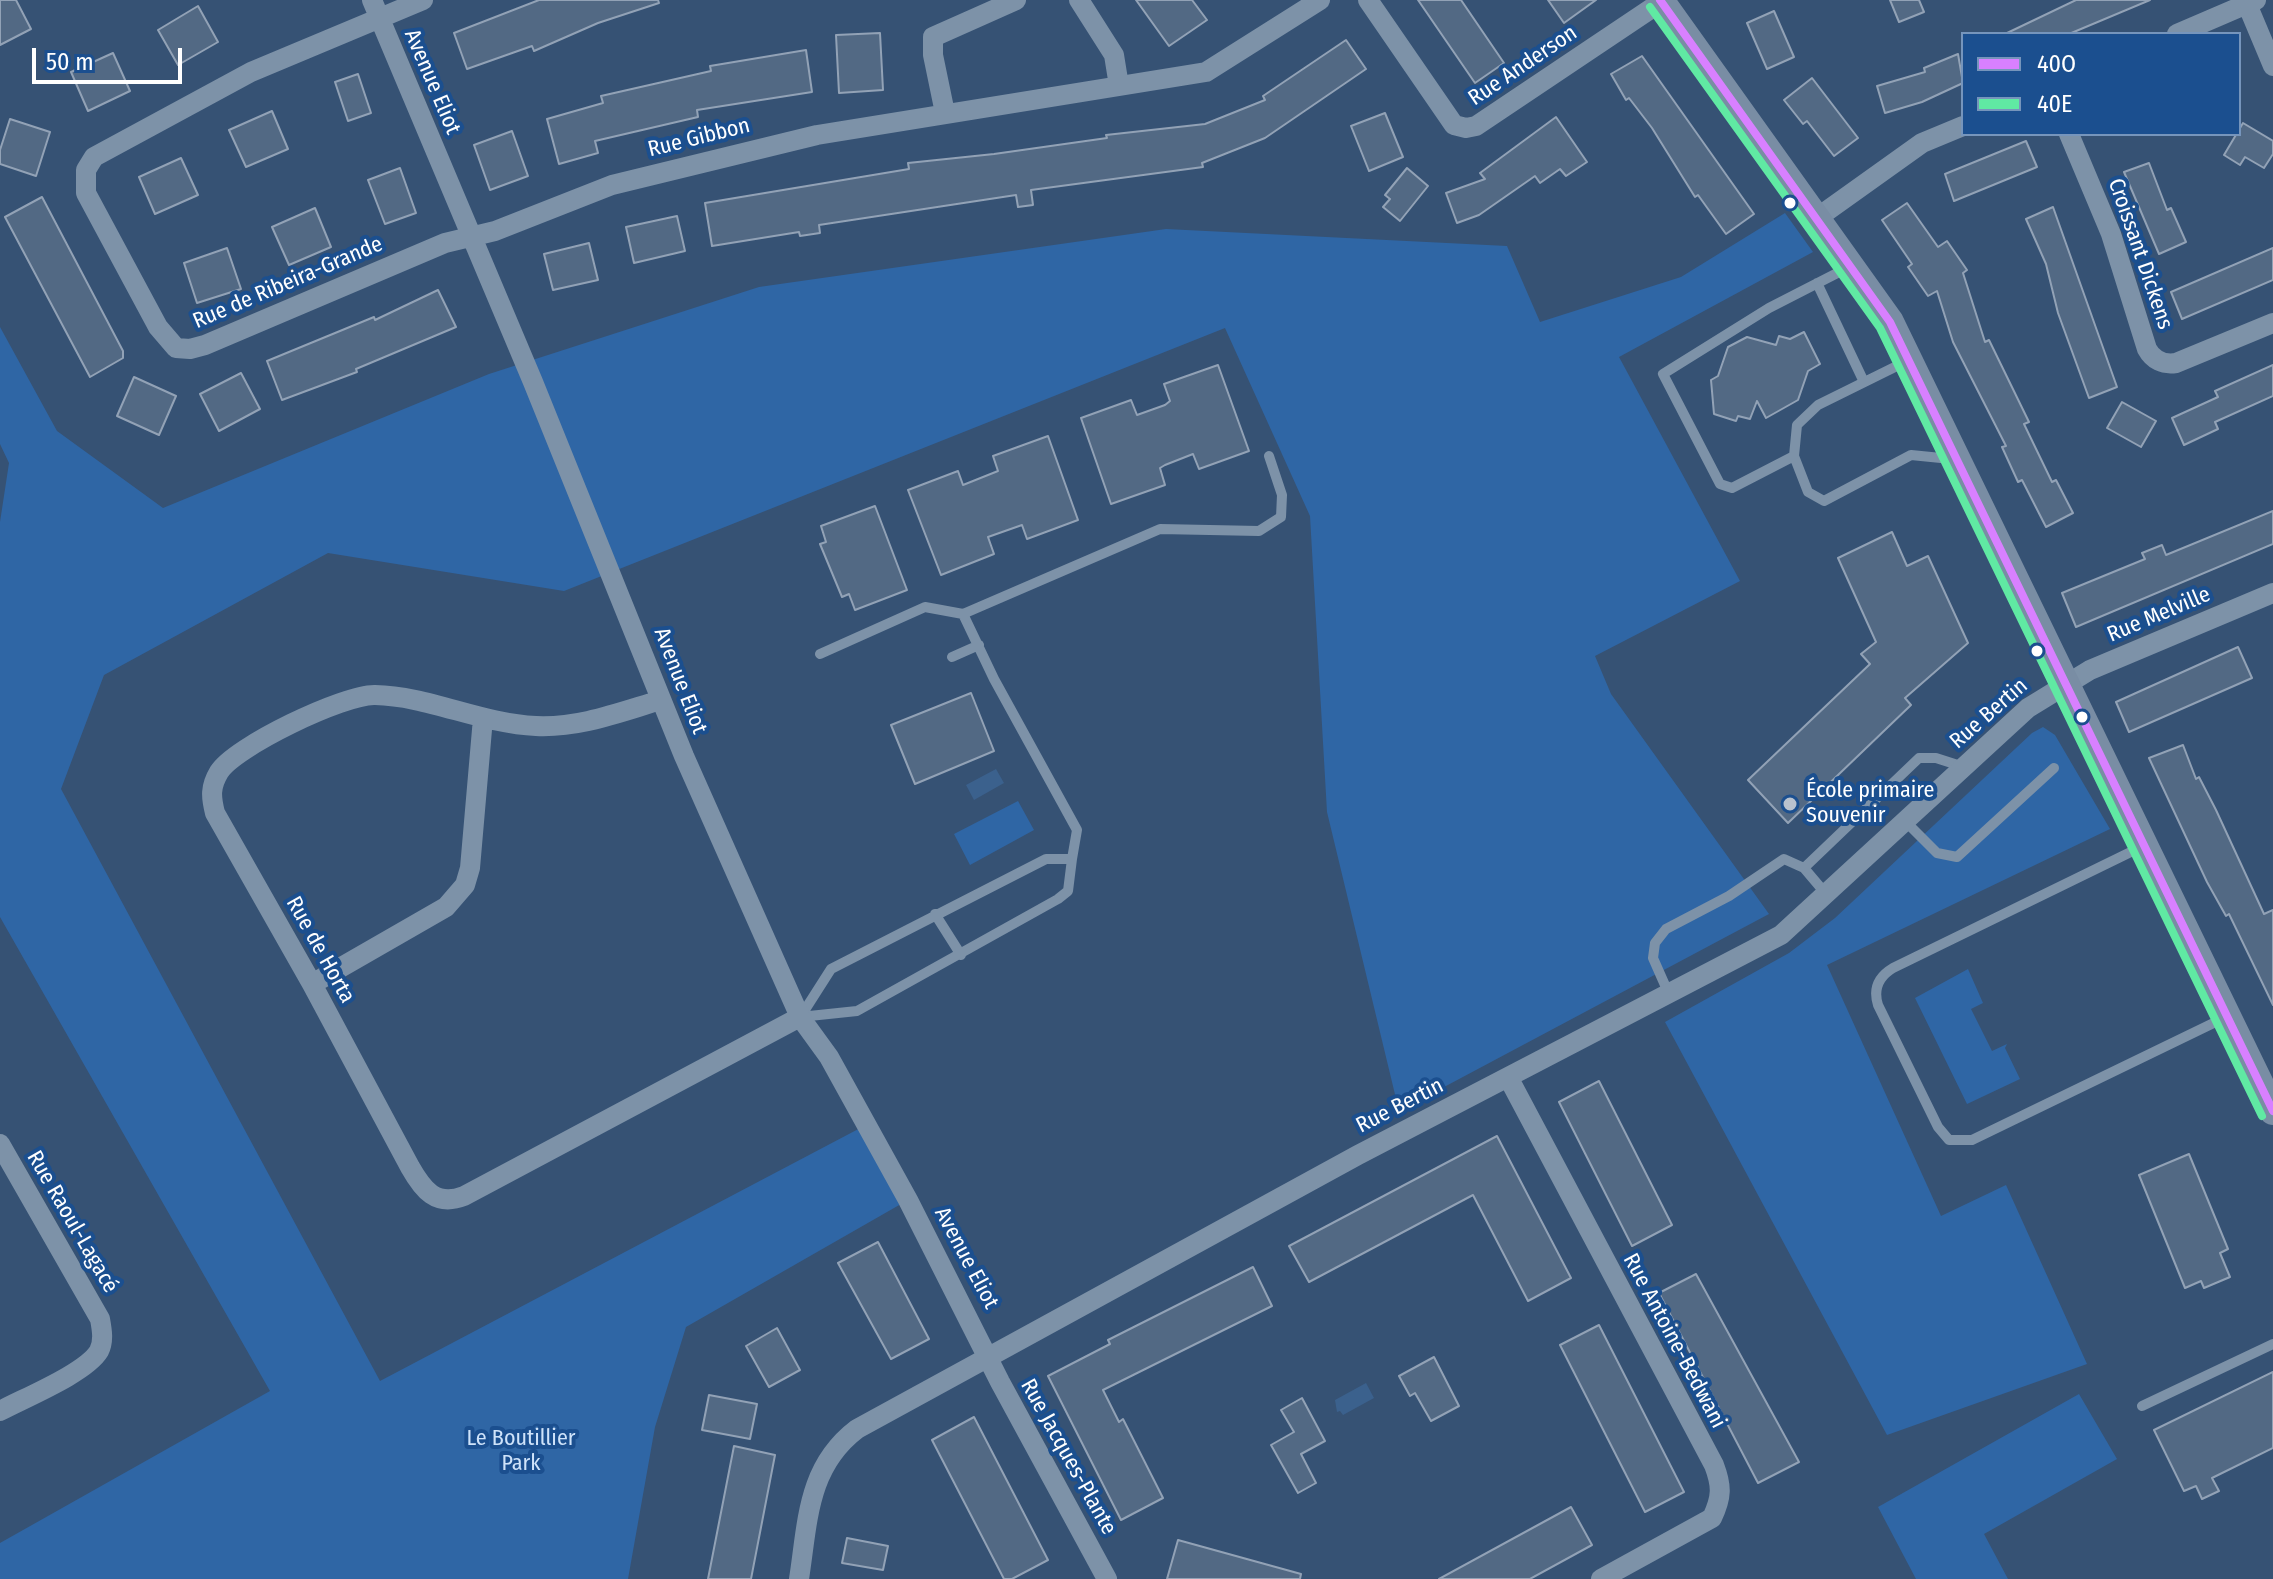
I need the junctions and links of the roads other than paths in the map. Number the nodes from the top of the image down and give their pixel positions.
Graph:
1 (423, 0) edge
2 (1016, 0) edge
3 (1079, 0) edge
4 (1320, 0) edge
5 (1368, 0) edge
6 (1660, 1) edge
7 (2251, 2) edge
8 (376, 8) edge
9 (2182, 32) edge
10 (2273, 66) edge
11 (1119, 86) junction
12 (945, 113) junction
13 (1961, 127) edge
14 (2070, 136) edge
15 (1817, 218) junction
16 (470, 236) junction
17 (1851, 265) junction
18 (1817, 283) junction
19 (2273, 323) edge
20 (1909, 361) junction
21 (1864, 382) junction
22 (1269, 456) dead end
23 (1794, 456) junction
24 (1957, 459) junction
25 (2273, 593) edge
26 (963, 614) junction
27 (979, 645) junction
28 (820, 654) dead end
29 (952, 657) dead end
30 (2065, 683) junction
31 (661, 700) junction
32 (483, 718) junction
33 (1964, 767) junction
34 (2054, 768) dead end
35 (1906, 822) junction
36 (2143, 846) junction
37 (1072, 859) junction
38 (1804, 868) junction
39 (1828, 896) junction
40 (935, 914) junction
41 (961, 955) junction
42 (312, 984) junction
43 (1668, 992) junction
44 (800, 1017) junction
45 (2227, 1017) junction
46 (1508, 1077) junction
47 (2273, 1111) edge
48 (0, 1144) edge
49 (2273, 1344) edge
50 (988, 1358) junction
51 (2142, 1406) dead end
52 (0, 1411) edge
53 (799, 1579) edge
54 (1107, 1579) edge
55 (1601, 1579) edge

1 - 8 street
2 - 12 street
3 - 11 street
4 - 11 street, Rue Gibbon
5 - 6 street, Rue Anderson
6 - 15 street
7 - 9 street
7 - 10 street
8 - 16 street, Avenue Eliot
8 - 16 street, Rue de Ribeira-Grande
11 - 12 street, Rue Gibbon
12 - 16 street, Rue Gibbon
13 - 15 street
14 - 19 street, Croissant Dickens
15 - 17 street
16 - 31 street, Avenue Eliot
17 - 18 lane
17 - 20 street
18 - 21 lane
18 - 23 lane
20 - 21 lane
20 - 24 street
21 - 23 lane
22 - 26 lane
23 - 24 lane
24 - 30 street
25 - 30 street, Rue Melville
26 - 27 lane
26 - 28 lane
27 - 29 lane
27 - 37 lane
30 - 33 street, Rue Bertin
30 - 36 street
31 - 32 street, Rue de Horta
31 - 44 street, Avenue Eliot
32 - 42 street
32 - 42 street, Rue de Horta
33 - 35 street, Rue Bertin
33 - 38 lane
34 - 35 lane
35 - 39 street, Rue Bertin
36 - 45 street
36 - 45 lane
37 - 40 lane
37 - 41 lane
38 - 39 lane
38 - 43 lane
39 - 43 street, Rue Bertin
40 - 41 lane
40 - 44 lane
41 - 44 lane
42 - 44 street, Rue de Horta
43 - 46 street, Rue Bertin
44 - 50 street, Avenue Eliot
45 - 47 street
46 - 50 street, Rue Bertin
46 - 55 street, Rue Antoine-Bedwani
48 - 52 street, Rue Raoul-Lagacé
49 - 51 lane
50 - 53 street, Rue Bertin
50 - 54 street, Rue Jacques-Plante

